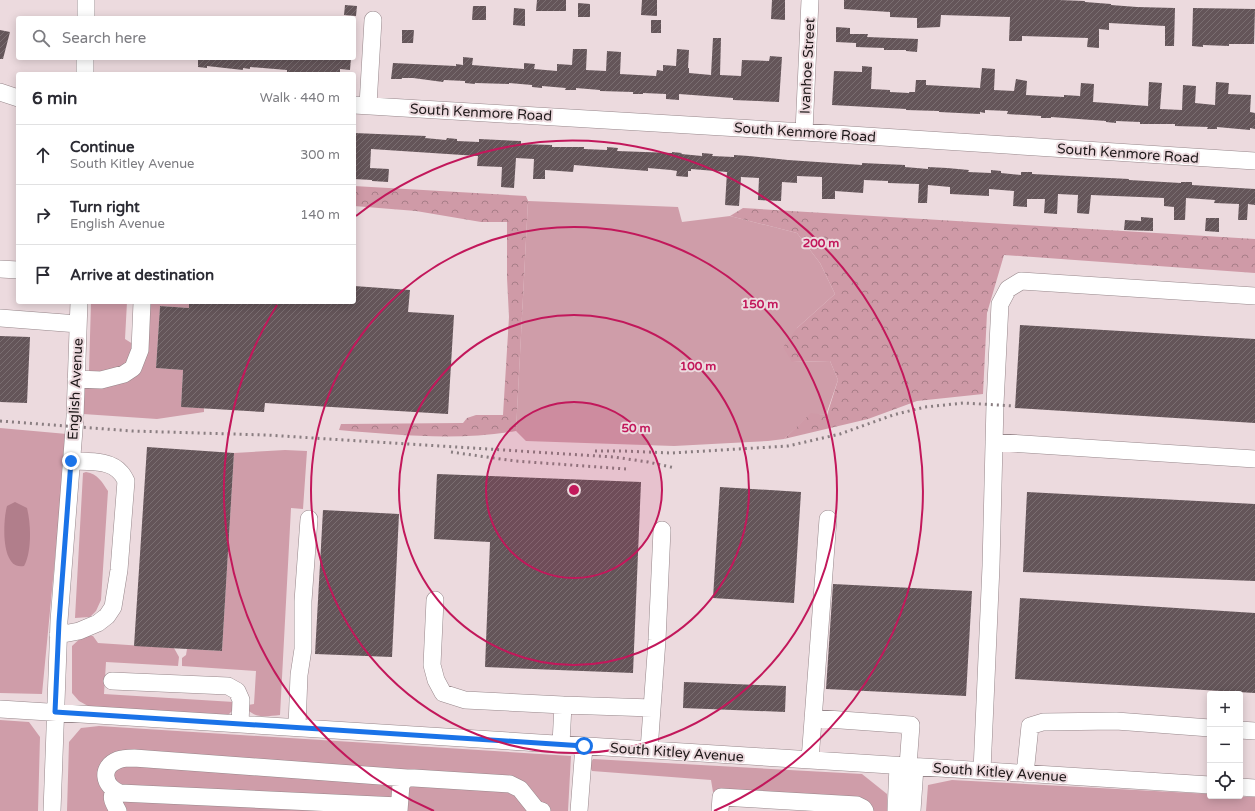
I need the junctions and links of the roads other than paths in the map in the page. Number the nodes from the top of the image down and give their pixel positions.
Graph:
1 (86, 0) edge
2 (810, 0) edge
3 (86, 16) edge
4 (373, 20) dead end
5 (85, 60) edge
6 (85, 72) edge
7 (0, 92) edge
8 (16, 97) edge
9 (361, 105) edge
10 (804, 132) junction
11 (1255, 161) edge
12 (0, 269) edge
13 (16, 270) edge
14 (1255, 296) edge
15 (79, 304) edge
16 (142, 304) edge
17 (0, 318) edge
18 (78, 324) junction
19 (76, 379) junction
20 (994, 442) junction
21 (1255, 459) edge
22 (71, 461) junction
23 (309, 519) dead end
24 (828, 519) dead end
25 (662, 530) dead end
26 (435, 600) dead end
27 (58, 635) junction
28 (112, 681) dead end
29 (563, 705) junction
30 (652, 708) junction
31 (0, 709) edge
32 (55, 712) junction
33 (813, 718) junction
34 (240, 724) junction
35 (297, 728) junction
36 (1207, 728) edge
37 (1243, 730) edge
38 (1255, 731) edge
39 (561, 744) junction
40 (584, 746) junction
41 (650, 750) junction
42 (810, 760) junction
43 (907, 766) junction
44 (982, 771) junction
45 (1025, 774) junction
46 (407, 778) junction
47 (1207, 785) edge
48 (1243, 787) edge
49 (1255, 788) edge
50 (114, 790) junction
51 (399, 808) edge
52 (52, 811) edge
53 (118, 811) edge
54 (542, 811) edge
55 (578, 811) edge
56 (720, 811) edge
57 (865, 811) edge
58 (896, 811) edge
59 (912, 811) edge

1 - 3 street
2 - 10 street, Ivanhoe Street
4 - 9 street
5 - 6 street
7 - 8 street
9 - 10 street, South Kenmore Road
10 - 11 street, South Kenmore Road
12 - 13 street
14 - 20 street
15 - 18 street, English Avenue
16 - 19 street
17 - 18 street
18 - 19 street, English Avenue
19 - 22 street, English Avenue
20 - 21 street
20 - 44 street
22 - 27 street, English Avenue
22 - 27 street
23 - 35 street
24 - 33 street
25 - 30 street
26 - 29 street
27 - 32 street, English Avenue
28 - 34 street
29 - 30 street
29 - 39 street
30 - 41 street
31 - 32 street, South Kitley Avenue
32 - 34 street, South Kitley Avenue
32 - 52 street, English Avenue
33 - 42 street
33 - 43 street
34 - 35 street, South Kitley Avenue
35 - 39 street, South Kitley Avenue
36 - 45 street
37 - 38 street
39 - 40 street, South Kitley Avenue
40 - 41 street, South Kitley Avenue
40 - 55 street
41 - 42 street, South Kitley Avenue
42 - 43 street, South Kitley Avenue
43 - 44 street, South Kitley Avenue
43 - 58 street
43 - 59 street
44 - 45 street, South Kitley Avenue
45 - 47 street, South Kitley Avenue
46 - 50 street
46 - 51 street
46 - 54 street
48 - 49 street
50 - 51 street
50 - 53 street
56 - 57 street

